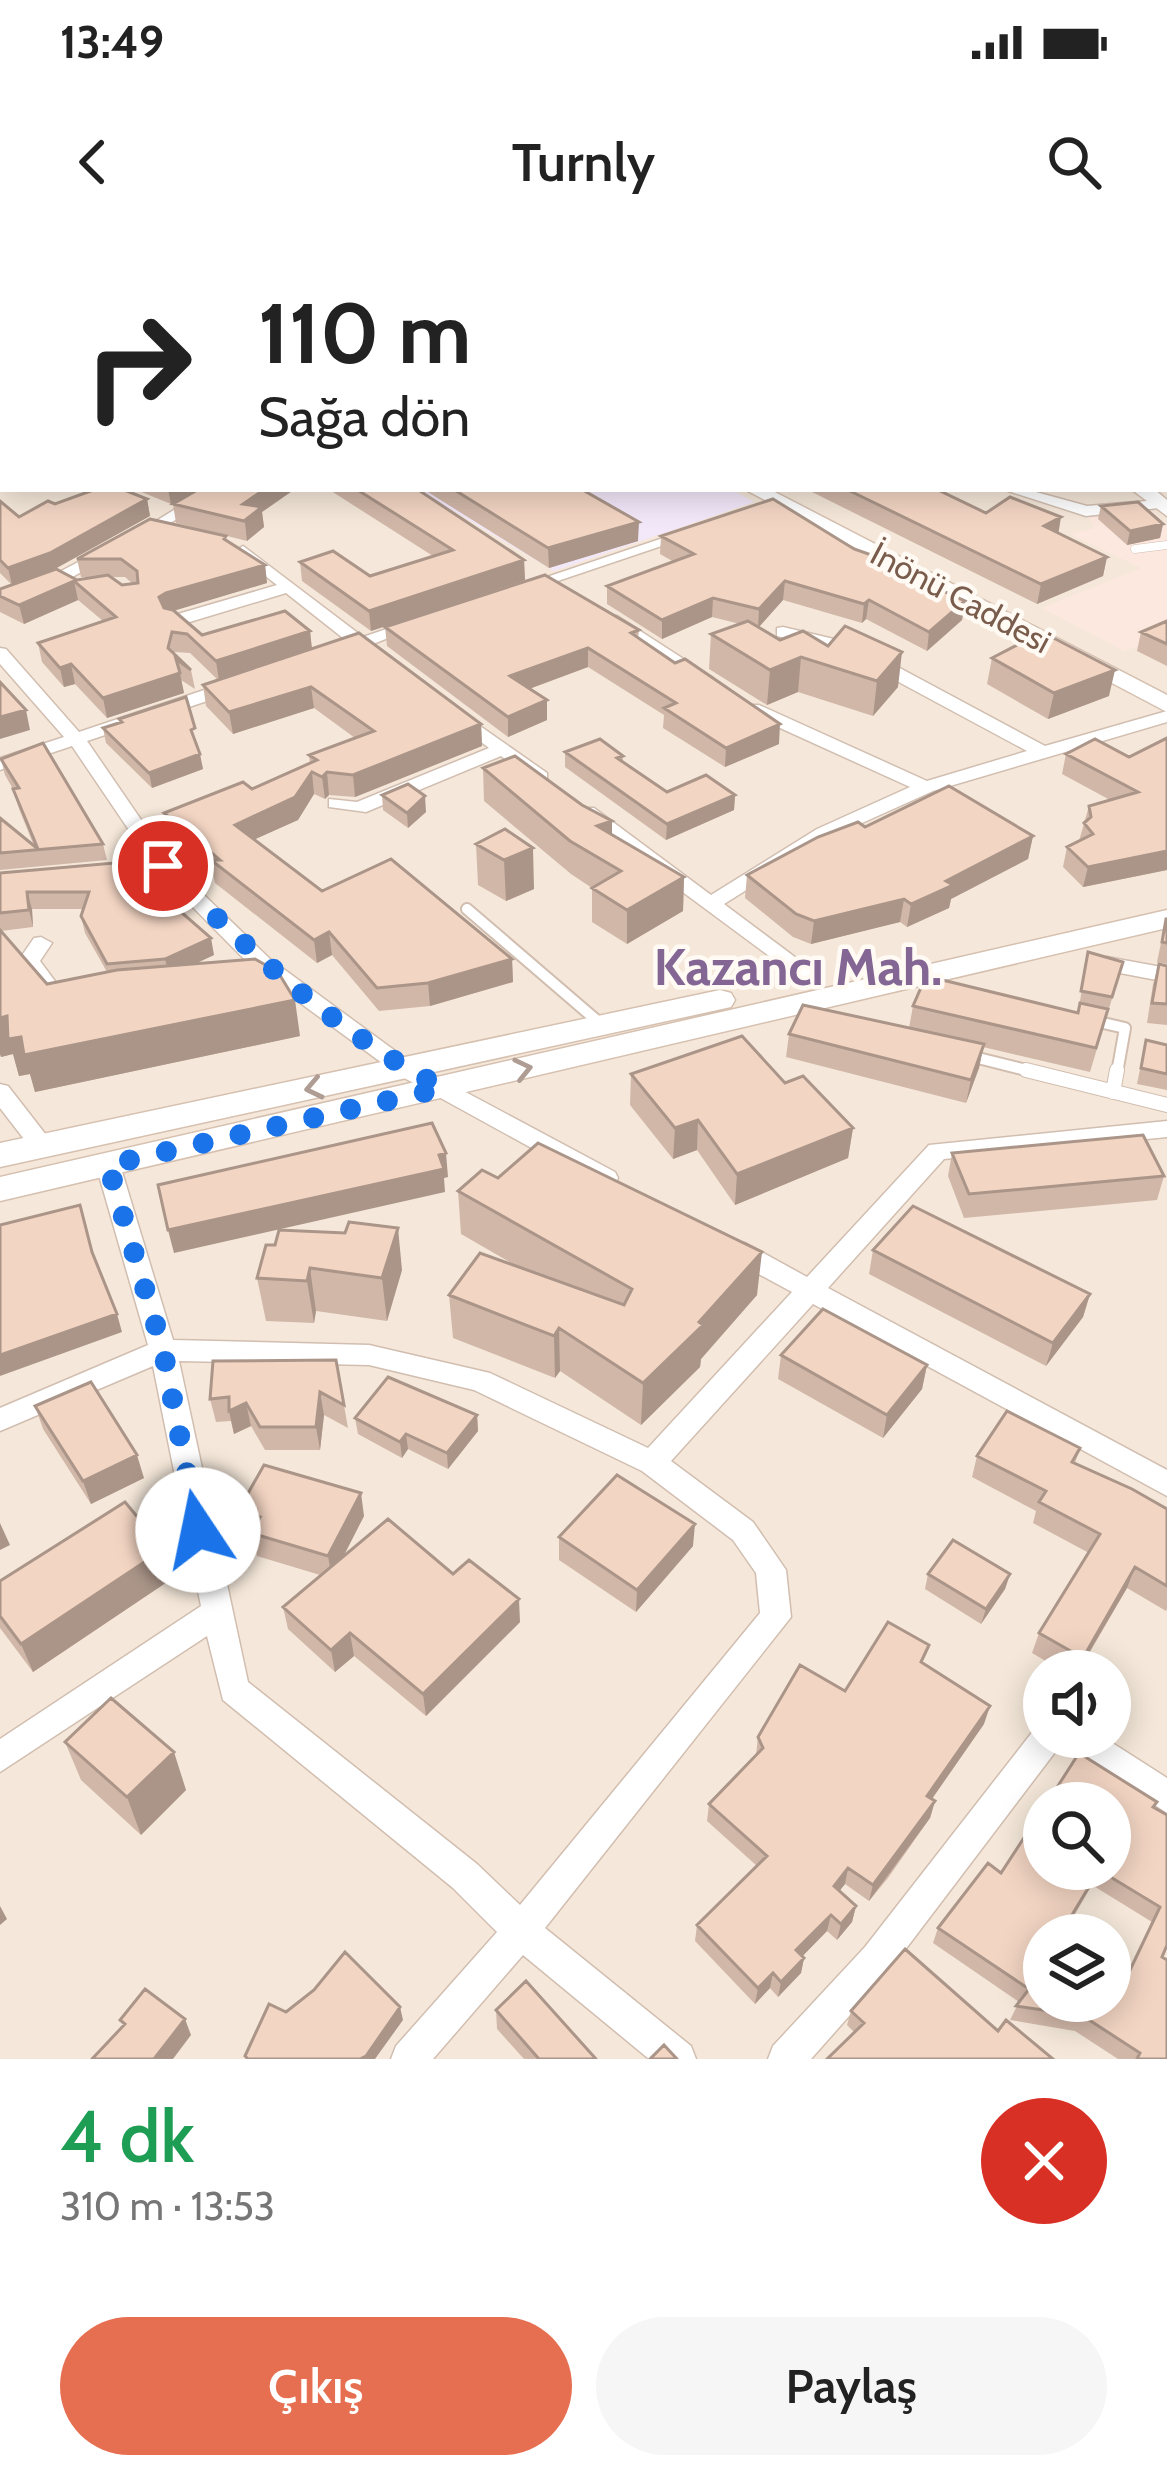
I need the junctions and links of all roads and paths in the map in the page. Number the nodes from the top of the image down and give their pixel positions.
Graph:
1 (213, 492) edge
2 (1020, 492) edge
3 (772, 498) edge
4 (1163, 507) edge
5 (718, 524) edge
6 (216, 542) edge
7 (1167, 545) edge
8 (1135, 549) edge
9 (531, 568) dead end
10 (61, 577) junction
11 (549, 580) junction
12 (288, 587) junction
13 (80, 589) edge
14 (569, 592) edge
15 (496, 597) edge
16 (0, 601) edge
17 (589, 605) edge
18 (177, 620) edge
19 (428, 620) edge
20 (783, 632) dead end
21 (360, 643) junction
22 (0, 653) edge
23 (378, 656) edge
24 (319, 657) edge
25 (198, 676) dead end
26 (256, 678) edge
27 (1167, 680) edge
28 (215, 692) junction
29 (431, 696) edge
30 (1167, 705) edge
31 (1167, 716) edge
32 (76, 739) junction
33 (502, 749) junction
34 (1044, 753) junction
35 (0, 764) edge
36 (926, 788) junction
37 (560, 791) edge
38 (336, 803) dead end
39 (579, 806) edge
40 (1167, 901) edge
41 (710, 904) junction
42 (467, 909) dead end
43 (1167, 919) edge
44 (40, 943) dead end
45 (1107, 964) edge
46 (1167, 975) edge
47 (280, 976) junction
48 (811, 980) junction
49 (235, 981) edge
50 (80, 995) edge
51 (1079, 1017) edge
52 (603, 1025) junction
53 (963, 1054) edge
54 (405, 1069) junction
55 (443, 1088) junction
56 (0, 1092) edge
57 (1113, 1092) junction
58 (1167, 1105) edge
59 (1167, 1129) edge
60 (42, 1146) junction
61 (0, 1155) edge
62 (108, 1165) junction
63 (626, 1189) edge
64 (0, 1190) edge
65 (707, 1234) edge
66 (809, 1290) junction
67 (163, 1350) junction
68 (0, 1420) edge
69 (652, 1463) junction
70 (1167, 1484) edge
71 (216, 1613) junction
72 (0, 1757) edge
73 (1032, 1758) edge
74 (1107, 1758) edge
75 (1167, 1798) edge
76 (521, 1931) junction
77 (409, 2059) edge
78 (678, 2059) edge
79 (786, 2059) edge

1 - 10 street
2 - 4 street
3 - 27 main road
3 - 30 main road, İnönü Caddesi
5 - 11 street
6 - 12 street
7 - 8 lane
9 - 11 street
10 - 13 street
10 - 16 street
11 - 14 street
11 - 15 street
12 - 18 street
12 - 21 street
17 - 36 street
19 - 21 street
20 - 34 street
21 - 23 street
21 - 24 street
22 - 32 street
25 - 28 street
26 - 28 street
28 - 32 street
29 - 33 street
31 - 34 street
32 - 35 street
32 - 47 street
33 - 37 street
33 - 38 street
34 - 36 street
36 - 41 street
39 - 41 street
40 - 48 main road
41 - 48 street
42 - 52 lane
55 -> 43 main road
44 - 50 street
45 - 46 street
47 - 49 street
47 - 54 street
48 - 52 main road
51 - 57 lane
52 - 54 main road
53 - 57 lane
54 - 55 street
54 -> 60 main road
55 - 62 main road
55 - 63 street
56 - 60 street
57 - 58 lane
59 - 66 street
60 - 61 main road
62 - 64 main road
62 - 67 street
65 - 66 street
66 - 69 street
66 - 70 street
67 - 68 street
67 - 69 street
67 - 71 street
69 - 76 street
71 - 72 street
71 - 76 street
73 - 79 street
74 - 75 street
76 - 77 street
76 - 78 street

